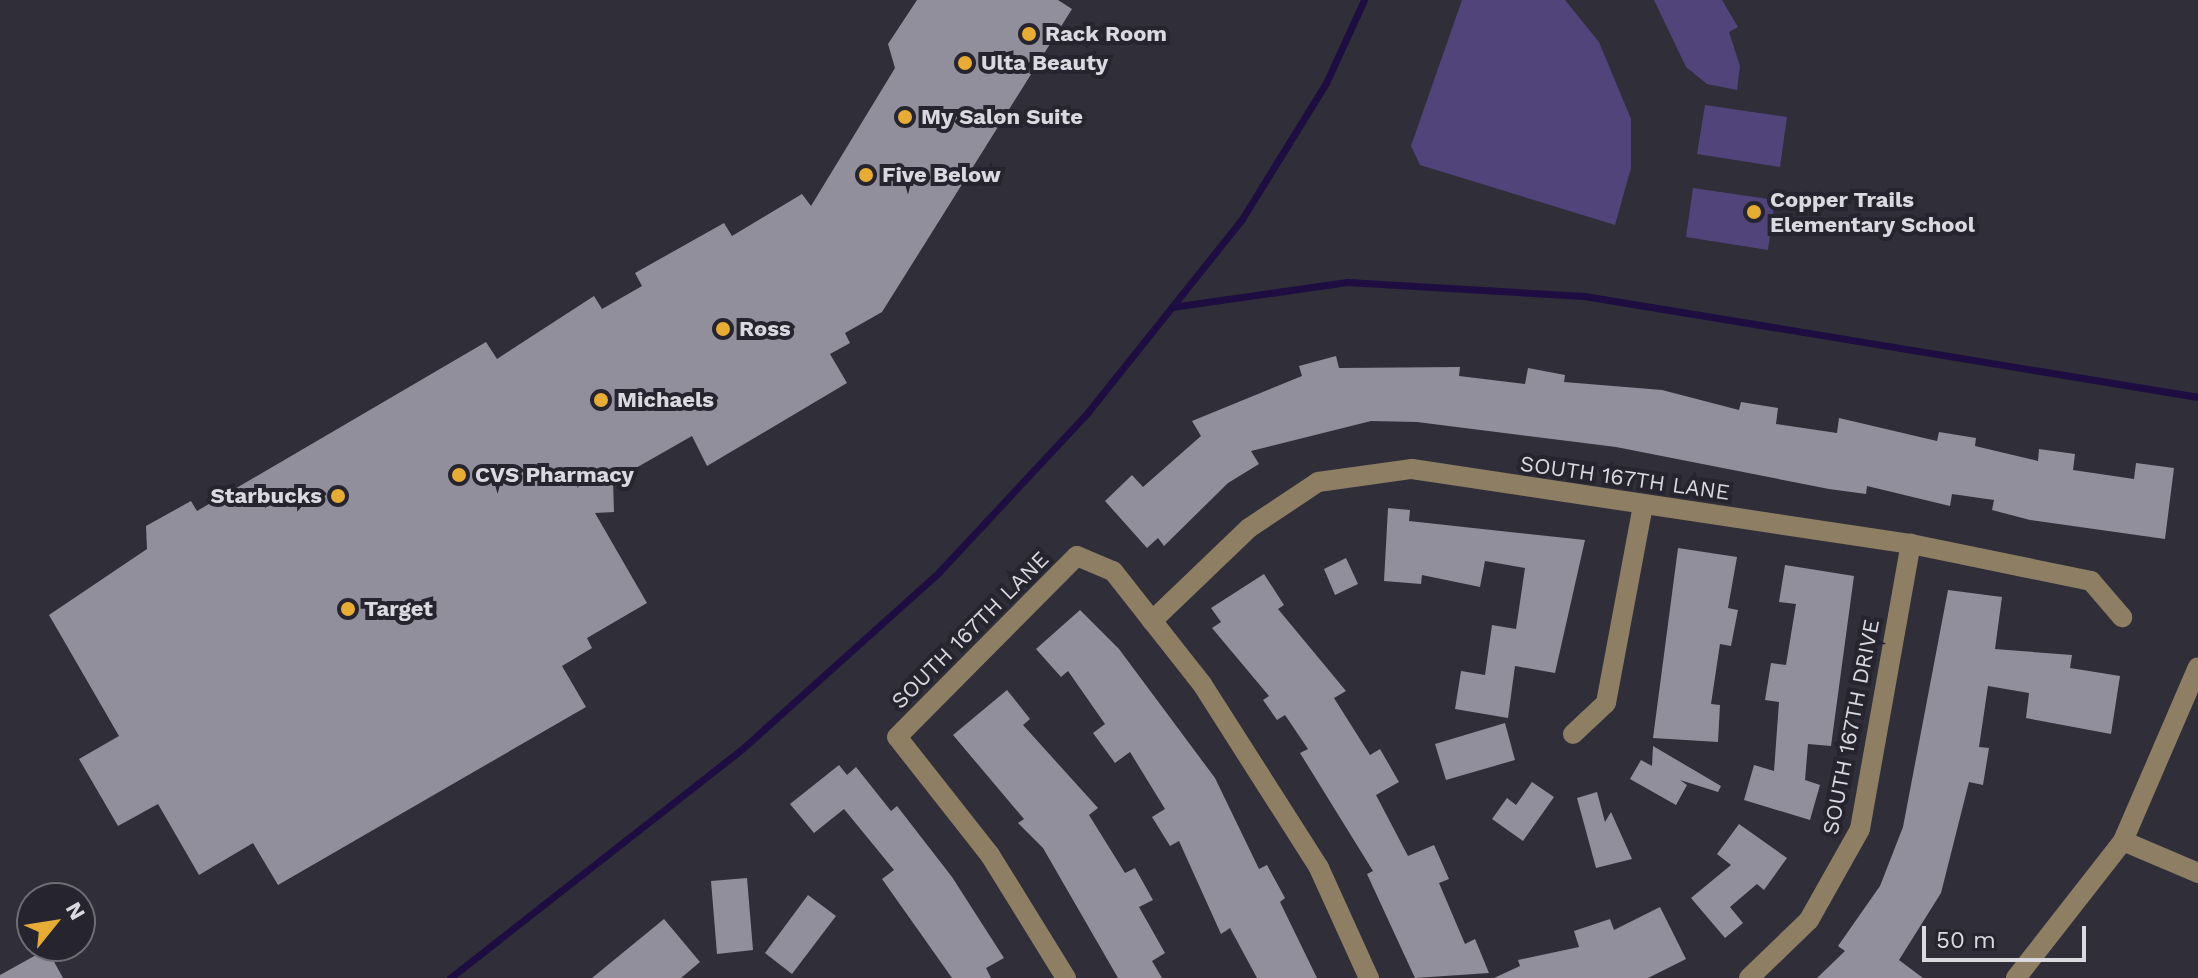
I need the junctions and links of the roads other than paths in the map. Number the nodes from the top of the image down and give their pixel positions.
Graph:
1 (1643, 505) junction
2 (1911, 544) junction
3 (2122, 617) dead end
4 (1152, 621) junction
5 (2198, 667) edge
6 (1573, 734) dead end
7 (2123, 841) junction
8 (2198, 873) edge
9 (1066, 978) edge
10 (1369, 978) edge
11 (1749, 978) edge
12 (2016, 978) edge

1 - 2 street, SOUTH 167TH LANE
1 - 4 street, SOUTH 167TH LANE
1 - 6 street
2 - 3 street, SOUTH 167TH LANE
2 - 11 street, SOUTH 167TH DRIVE
4 - 9 street, SOUTH 167TH LANE
4 - 10 street
5 - 7 street
7 - 8 street
7 - 12 street

